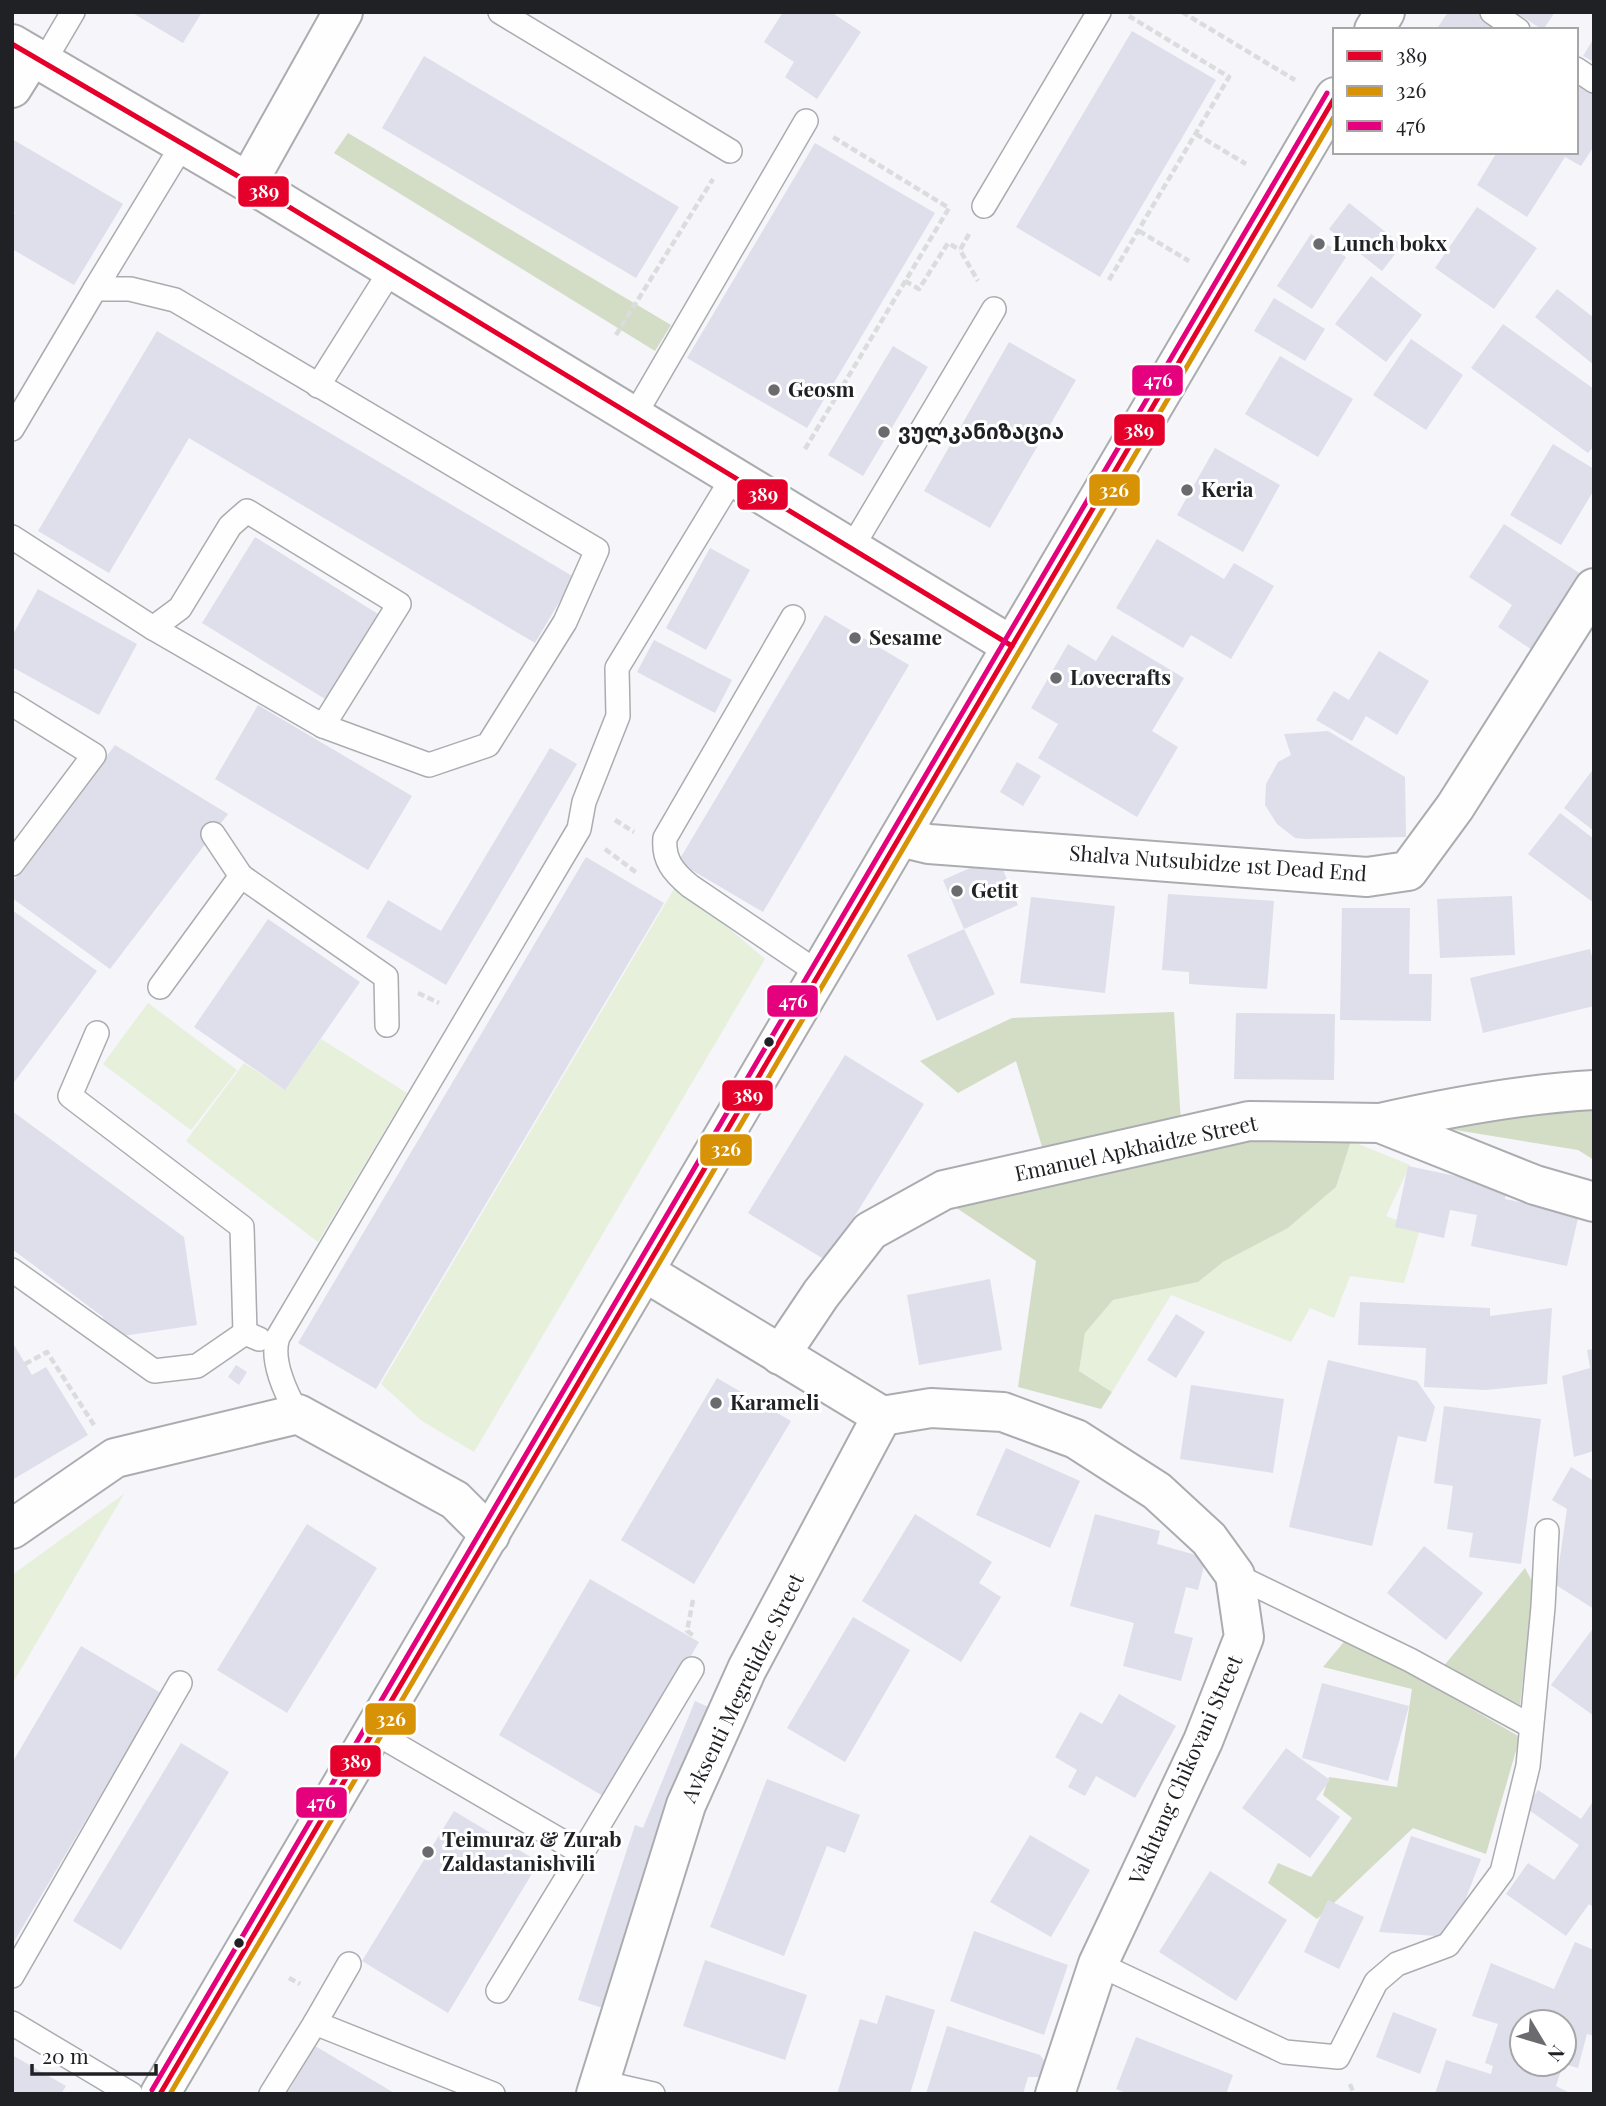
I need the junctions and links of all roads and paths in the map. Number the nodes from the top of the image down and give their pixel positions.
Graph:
1 (72, 12) edge
2 (343, 12) edge
3 (500, 12) edge
4 (1099, 12) edge
5 (1122, 12) edge
6 (1182, 12) edge
7 (1385, 12) edge
8 (1492, 12) edge
9 (1375, 28) edge
10 (1515, 28) edge
11 (29, 54) edge
12 (1578, 70) edge
13 (1295, 80) dead end
14 (1594, 81) edge
15 (12, 88) edge
16 (1333, 100) edge
17 (806, 121) joint
18 (1196, 134) junction
19 (183, 144) junction
20 (730, 151) joint
21 (1246, 164) dead end
22 (248, 182) junction
23 (984, 206) joint
24 (1139, 231) junction
25 (960, 250) junction
26 (1189, 261) dead end
27 (391, 270) junction
28 (1109, 280) dead end
29 (905, 281) junction
30 (95, 289) junction
31 (994, 309) joint
32 (617, 335) dead end
33 (318, 386) junction
34 (634, 418) junction
35 (12, 429) edge
36 (805, 449) dead end
37 (733, 477) junction
38 (12, 537) edge
39 (850, 549) junction
40 (1594, 588) edge
41 (793, 617) dead end
42 (153, 628) junction
43 (1012, 646) junction
44 (12, 704) edge
45 (323, 726) junction
46 (579, 829) junction
47 (213, 834) dead end
48 (900, 837) junction
49 (12, 864) edge
50 (241, 876) junction
51 (641, 877) dead end
52 (820, 974) junction
53 (386, 977) junction
54 (160, 987) dead end
55 (478, 1001) junction
56 (387, 1025) dead end
57 (97, 1033) dead end
58 (1594, 1090) edge
59 (1380, 1123) junction
60 (1594, 1202) edge
61 (12, 1270) edge
62 (645, 1272) junction
63 (244, 1333) junction
64 (275, 1345) junction
65 (780, 1355) junction
66 (26, 1364) dead end
67 (298, 1414) junction
68 (882, 1416) junction
69 (116, 1458) junction
70 (12, 1529) edge
71 (1547, 1531) dead end
72 (490, 1535) junction
73 (1235, 1575) junction
74 (692, 1669) dead end
75 (180, 1684) dead end
76 (1531, 1726) junction
77 (374, 1732) junction
78 (582, 1853) junction
79 (349, 1964) dead end
80 (1098, 1964) junction
81 (12, 1976) edge
82 (498, 1991) dead end
83 (12, 2023) edge
84 (315, 2023) junction
85 (454, 2088) edge
86 (598, 2088) edge
87 (131, 2094) edge
88 (160, 2094) edge
89 (271, 2094) edge
90 (494, 2094) edge
91 (653, 2094) edge
92 (1055, 2094) edge

1 - 11 lane
2 - 22 street
3 - 20 lane
4 - 23 lane
5 - 18 path
6 - 13 path
7 - 9 street
8 - 10 lane
11 - 15 street
11 - 19 street
12 - 14 lane
16 - 43 street
17 - 29 path
17 - 34 lane
18 - 21 path
18 - 24 path
19 - 22 street
19 - 30 lane
20 - 32 path
22 - 27 street
23 - 25 path
24 - 26 path
24 - 28 path
25 - 29 path
25 - 31 path
27 - 33 lane
27 - 34 street
29 - 36 path
30 - 33 lane
30 - 35 lane
31 - 39 lane
33 - 45 lane
34 - 37 street
37 - 39 street
37 - 46 lane
38 - 42 lane
39 - 43 street
40 - 48 street, Shalva Nutsubidze 1st Dead End
41 - 52 lane
42 - 45 lane
42 - 45 lane
43 - 48 street
44 - 49 lane
46 - 51 path
46 - 55 lane
47 - 50 lane
48 - 52 street
50 - 53 lane
50 - 54 lane
52 - 62 street
53 - 55 path
53 - 56 lane
55 - 64 lane
57 - 63 lane
58 - 59 street
59 - 60 street, Emanuel Apkhaidze Street
59 - 65 street, Emanuel Apkhaidze Street
61 - 63 lane
62 - 65 street
62 - 72 street
63 - 64 lane
64 - 67 lane
65 - 68 street
66 - 69 path
67 - 69 street
67 - 72 street
68 - 73 street, Vakhtang Chikovani Street
68 - 86 street, Avksenti Megrelidze Street
69 - 70 street
71 - 76 lane
72 - 77 street
73 - 76 lane
73 - 80 street, Vakhtang Chikovani Street
74 - 78 lane
75 - 81 lane
76 - 80 lane
77 - 78 lane
77 - 88 street
78 - 82 lane
79 - 84 lane
80 - 92 street, Vakhtang Chikovani Street
83 - 87 lane
84 - 85 lane
84 - 89 lane
85 - 90 lane
86 - 91 lane

